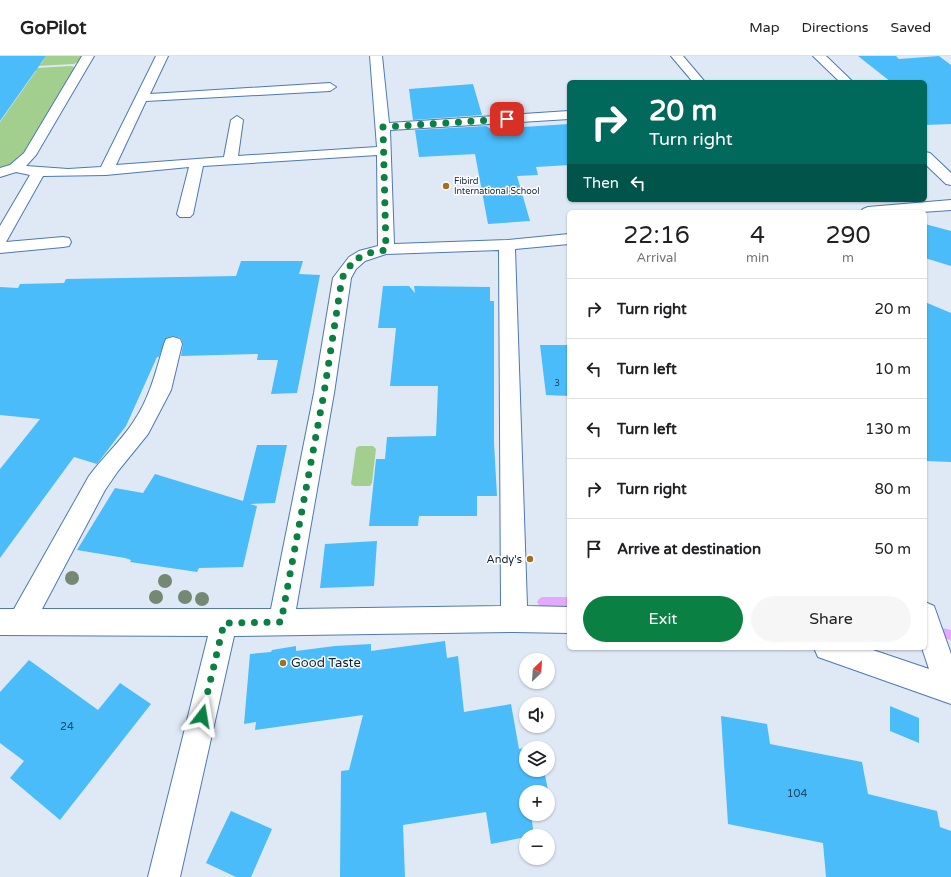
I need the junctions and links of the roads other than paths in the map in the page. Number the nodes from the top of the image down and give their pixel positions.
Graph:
1 (88, 56) edge
2 (161, 56) edge
3 (169, 56) edge
4 (376, 56) edge
5 (677, 56) edge
6 (819, 56) edge
7 (697, 80) edge
8 (845, 80) edge
9 (330, 87) dead end
10 (140, 98) junction
11 (567, 115) edge
12 (237, 120) dead end
13 (383, 127) junction
14 (384, 150) junction
15 (927, 158) edge
16 (230, 161) junction
17 (197, 163) junction
18 (15, 168) junction
19 (106, 171) junction
20 (0, 173) edge
21 (38, 173) junction
22 (951, 181) edge
23 (951, 205) edge
24 (892, 210) edge
25 (185, 214) dead end
26 (567, 239) edge
27 (0, 240) edge
28 (63, 242) dead end
29 (506, 245) junction
30 (0, 248) edge
31 (386, 250) junction
32 (173, 344) dead end
33 (514, 618) junction
34 (567, 620) edge
35 (927, 621) edge
36 (10, 622) edge
37 (281, 622) junction
38 (224, 623) junction
39 (833, 650) edge
40 (950, 689) edge
41 (164, 877) edge

1 - 18 street
2 - 3 street
2 - 10 street
4 - 13 street
5 - 7 street
6 - 8 street
9 - 10 street
10 - 19 street
11 - 13 street
12 - 16 street
13 - 14 street
14 - 16 street
14 - 31 street
15 - 22 street
16 - 17 street
17 - 19 street
17 - 25 street
18 - 20 street
18 - 21 street
19 - 21 street
21 - 27 street
23 - 24 street
26 - 29 street
28 - 30 street
29 - 31 street
29 - 33 street
31 - 37 street
32 - 36 street
33 - 34 street
33 - 37 street
35 - 40 street
36 - 38 street
37 - 38 street
38 - 41 street
39 - 40 street

